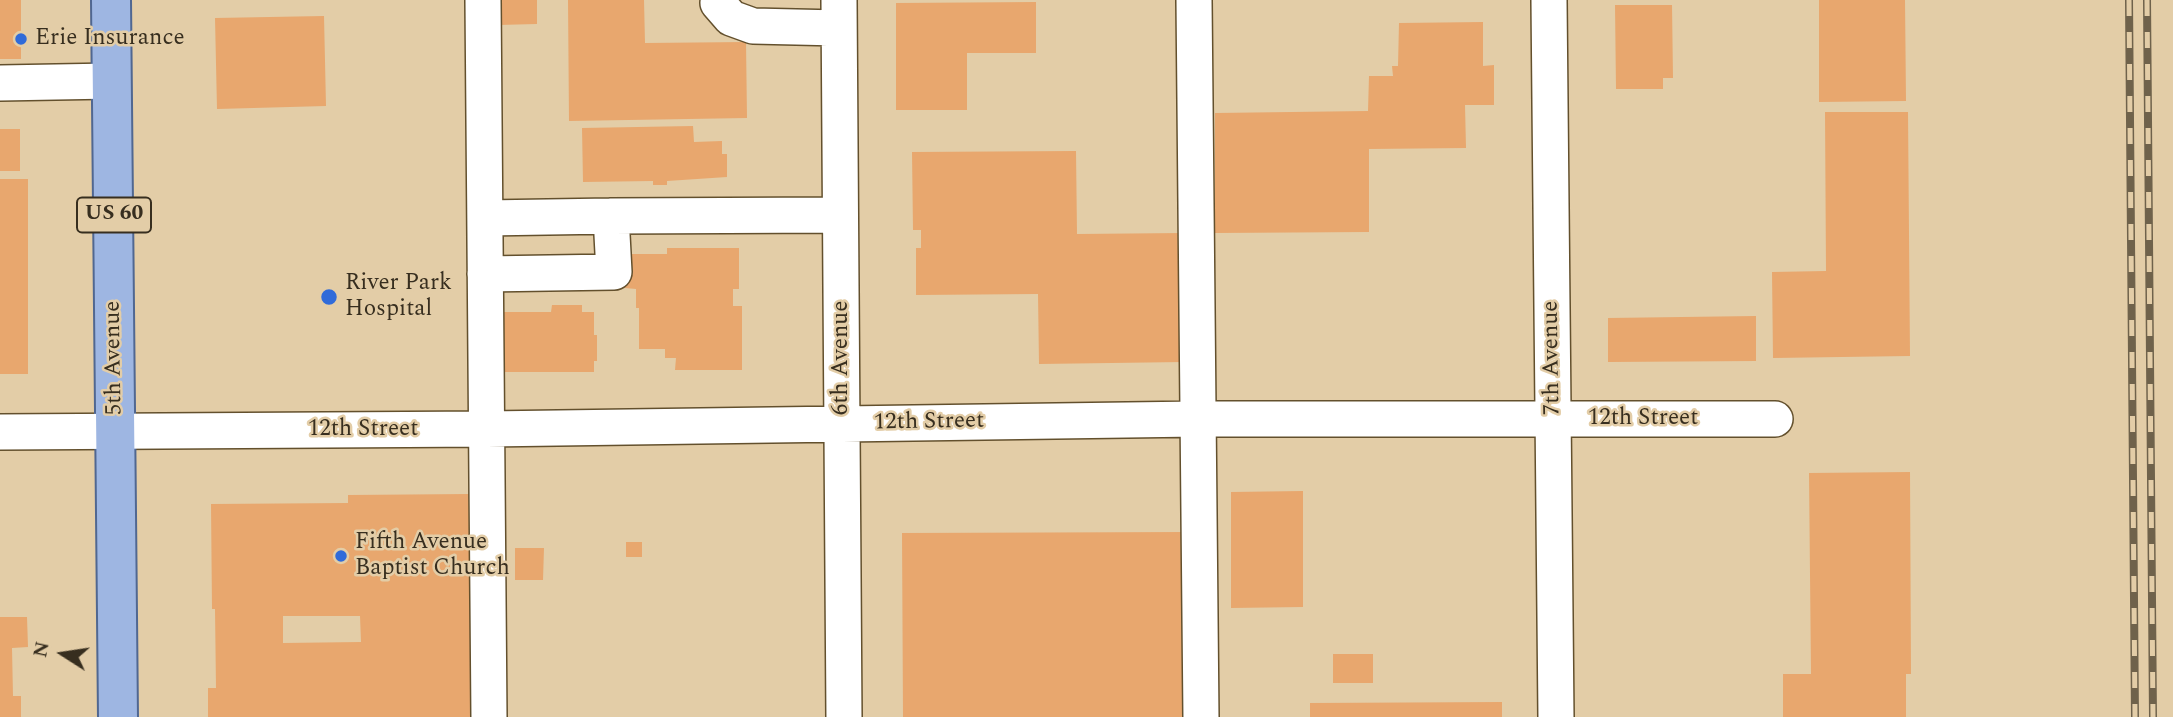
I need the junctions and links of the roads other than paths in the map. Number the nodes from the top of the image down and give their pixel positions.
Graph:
1 (111, 0) edge
2 (483, 0) edge
3 (1194, 0) edge
4 (1549, 0) edge
5 (718, 3) dead end
6 (839, 14) edge
7 (112, 80) junction
8 (0, 83) edge
9 (840, 215) junction
10 (611, 216) junction
11 (485, 218) junction
12 (485, 274) junction
13 (1198, 419) junction
14 (1554, 419) junction
15 (1775, 419) dead end
16 (842, 425) junction
17 (486, 429) junction
18 (116, 431) junction
19 (0, 432) edge
20 (118, 717) edge
21 (489, 717) edge
22 (844, 717) edge
23 (1201, 717) edge
24 (1556, 717) edge

1 - 7 main road, 5th Avenue / US 60
2 - 11 street
3 - 13 street
4 - 14 street, 7th Avenue
5 - 6 street
6 - 9 street, 6th Avenue
7 - 8 street
7 - 18 main road, 5th Avenue / US 60
9 - 10 street
9 - 16 street, 6th Avenue
10 - 11 street
10 - 12 street
11 - 12 street
12 - 17 street
13 - 14 street, 12th Street
13 - 16 street, 12th Street
13 - 23 street
14 - 15 street, 12th Street
14 - 24 street, 7th Avenue
16 - 17 street, 12th Street
16 - 22 street, 6th Avenue
17 - 18 street, 12th Street
17 - 21 street
18 - 19 street, 12th Street
18 - 20 main road, 5th Avenue / US 60

